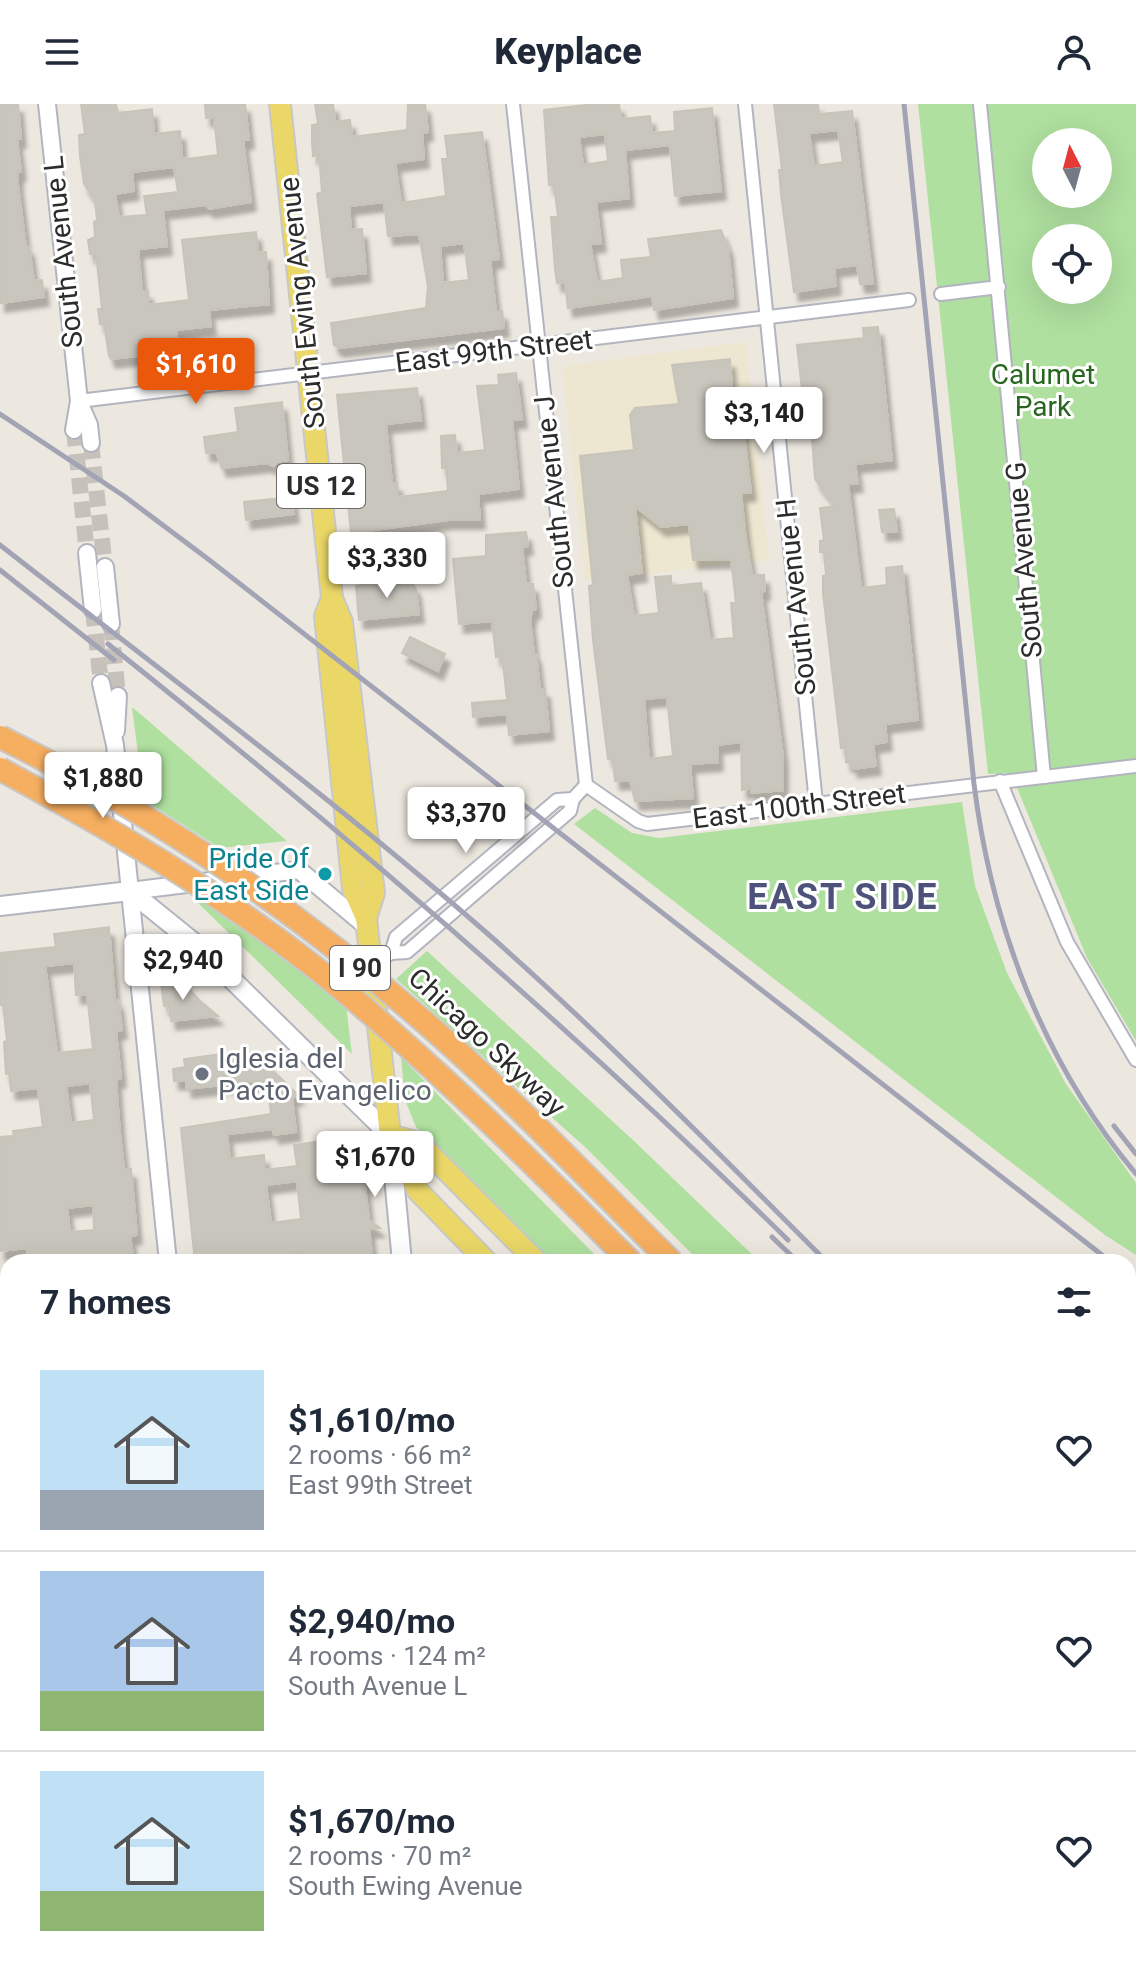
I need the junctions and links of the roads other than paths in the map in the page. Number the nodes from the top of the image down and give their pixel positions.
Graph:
1 (47, 104) edge
2 (280, 104) edge
3 (513, 104) edge
4 (745, 104) edge
5 (980, 104) edge
6 (999, 287) junction
7 (941, 294) dead end
8 (909, 300) dead end
9 (767, 316) junction
10 (538, 346) junction
11 (309, 374) junction
12 (79, 401) junction
13 (74, 430) tunnel mouth
14 (91, 443) tunnel mouth
15 (87, 553) tunnel mouth
16 (105, 567) tunnel mouth
17 (93, 610) tunnel mouth
18 (111, 624) tunnel mouth
19 (101, 683) tunnel mouth
20 (118, 696) tunnel mouth
21 (0, 737) edge
22 (115, 745) junction
23 (1136, 766) edge
24 (0, 769) edge
25 (1044, 777) junction
26 (1000, 781) junction
27 (586, 785) junction
28 (816, 803) junction
29 (130, 891) junction
30 (0, 906) edge
31 (366, 923) junction
32 (372, 965) junction
33 (1136, 1060) edge
34 (390, 1135) junction
35 (167, 1254) edge
36 (401, 1254) edge
37 (479, 1254) edge
38 (529, 1254) edge
39 (623, 1254) edge
40 (664, 1254) edge

1 - 12 street, South Avenue L
2 - 11 main road, South Ewing Avenue / US 12
3 - 10 street, South Avenue J
4 - 9 street, South Avenue H
5 - 6 street, South Avenue G
6 - 7 street
6 - 25 street, South Avenue G
8 - 9 street, East 99th Street
9 - 10 street, East 99th Street
9 - 28 street, South Avenue H
10 - 11 street, East 99th Street
10 - 27 street, South Avenue J
11 - 12 street, East 99th Street
11 - 31 main road, South Ewing Avenue / US 12
12 - 13 street, South Avenue L
12 - 14 street, South Avenue L
15 - 17 street
16 - 18 street
19 - 22 street
20 - 22 street
21 - 40 highway, Chicago Skyway / I 90, bridge
22 - 29 street
23 - 25 street, East 100th Street
24 - 39 highway, Chicago Skyway / I 90, bridge
25 - 26 street, East 100th Street
26 - 28 street, East 100th Street
26 - 33 street
27 - 28 street, East 100th Street
27 - 32 street
29 - 30 main road
29 - 31 street
29 - 34 main road
29 - 35 street
31 - 32 main road, South Ewing Avenue / US 12
32 - 34 main road, South Ewing Avenue / US 12
34 - 36 main road, South Ewing Avenue
34 - 37 main road, US 12
34 - 38 main road

